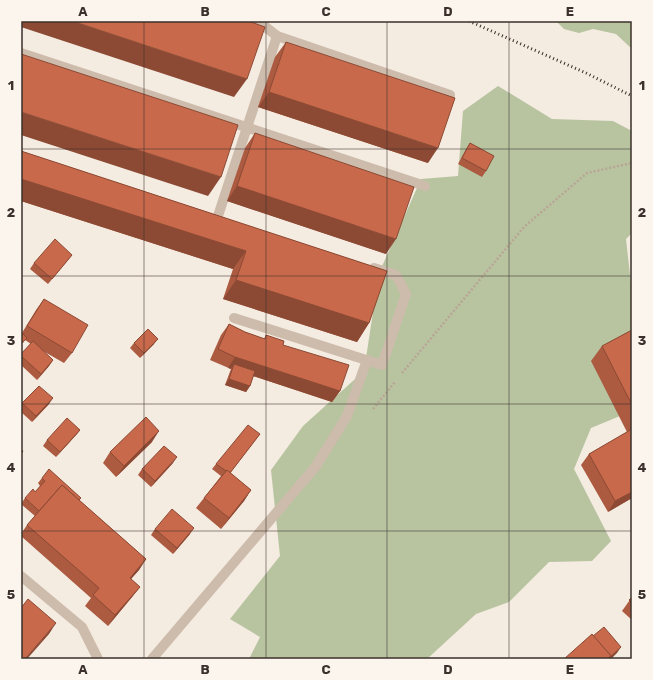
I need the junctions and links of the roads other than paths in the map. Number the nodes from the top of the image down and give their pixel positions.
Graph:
1 (258, 21) edge
2 (277, 36) junction
3 (21, 53) edge
4 (450, 95) edge
5 (246, 127) junction
6 (425, 186) dead end
7 (218, 216) edge
8 (366, 265) edge
9 (234, 318) dead end
10 (367, 360) junction
11 (21, 576) edge
12 (98, 659) edge
13 (152, 659) edge

1 - 2 street
2 - 4 street
2 - 5 street
3 - 5 street
5 - 6 street
5 - 7 street
8 - 10 street
9 - 10 street
10 - 13 street
11 - 12 street

